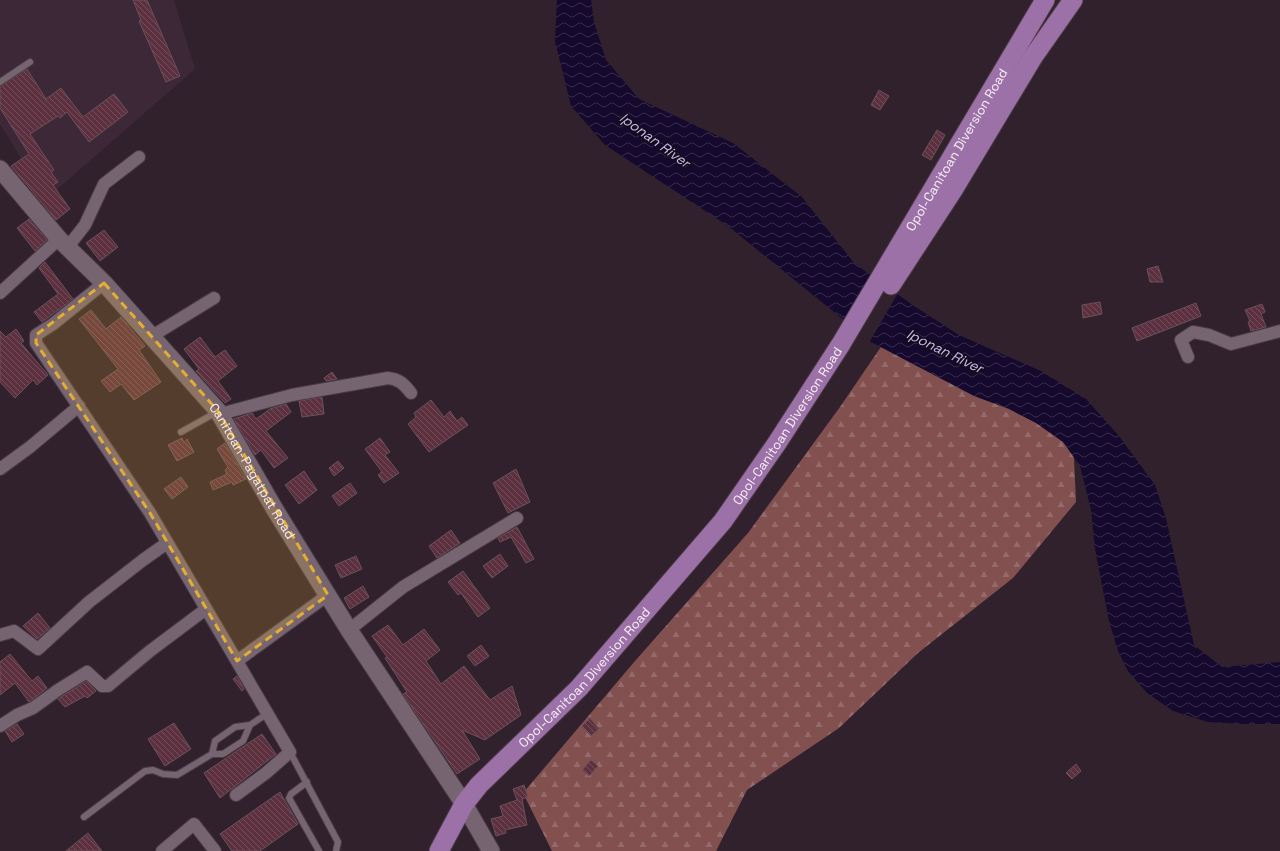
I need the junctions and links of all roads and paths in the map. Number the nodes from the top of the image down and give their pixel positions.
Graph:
1 (1045, 0) edge
2 (1073, 0) edge
3 (30, 62) dead end
4 (0, 82) edge
5 (139, 157) dead end
6 (0, 169) edge
7 (63, 243) junction
8 (889, 276) junction
9 (104, 283) junction
10 (0, 293) edge
11 (214, 298) dead end
12 (854, 322) junction
13 (1280, 331) edge
14 (152, 336) junction
15 (1188, 357) dead end
16 (411, 393) dead end
17 (79, 406) junction
18 (219, 412) junction
19 (180, 432) dead end
20 (0, 469) edge
21 (518, 518) dead end
22 (168, 543) junction
23 (328, 595) junction
24 (206, 609) junction
25 (350, 630) junction
26 (0, 635) edge
27 (237, 661) junction
28 (268, 713) junction
29 (250, 725) junction
30 (0, 726) edge
31 (290, 752) junction
32 (212, 754) junction
33 (307, 782) junction
34 (236, 795) dead end
35 (467, 809) junction
36 (84, 817) dead end
37 (162, 851) edge
38 (215, 851) edge
39 (319, 851) edge
40 (336, 851) edge
41 (439, 851) edge
42 (491, 851) edge

1 - 8 main road, Opol-Canitoan Diversion Road
2 - 8 main road, Opol-Canitoan Diversion Road
3 - 4 lane
5 - 7 street
6 - 7 street, Canitoan-Pagatpat Road
7 - 9 street, Canitoan-Pagatpat Road
7 - 10 street
8 - 12 main road, Opol-Canitoan Diversion Road
8 - 12 main road, Opol-Canitoan Diversion Road
9 - 14 street, Canitoan-Pagatpat Road
9 - 17 street
11 - 14 street
12 - 35 main road, Opol-Canitoan Diversion Road
13 - 15 street
14 - 18 street, Canitoan-Pagatpat Road
16 - 18 street
17 - 20 street
17 - 22 street
18 - 19 lane
18 - 23 street, Canitoan-Pagatpat Road
21 - 25 street
22 - 24 street
22 - 26 street
23 - 25 street, Canitoan-Pagatpat Road
23 - 27 street
24 - 27 street
24 - 30 street
25 - 35 street, Canitoan-Pagatpat Road
27 - 28 street
28 - 29 lane
28 - 31 street
29 - 32 lane
29 - 32 lane
31 - 33 lane
31 - 34 street
32 - 36 lane
33 - 39 lane
33 - 40 lane
35 - 41 main road, Opol-Canitoan Diversion Road
35 - 42 street, Canitoan-Pagatpat Road
37 - 38 street

